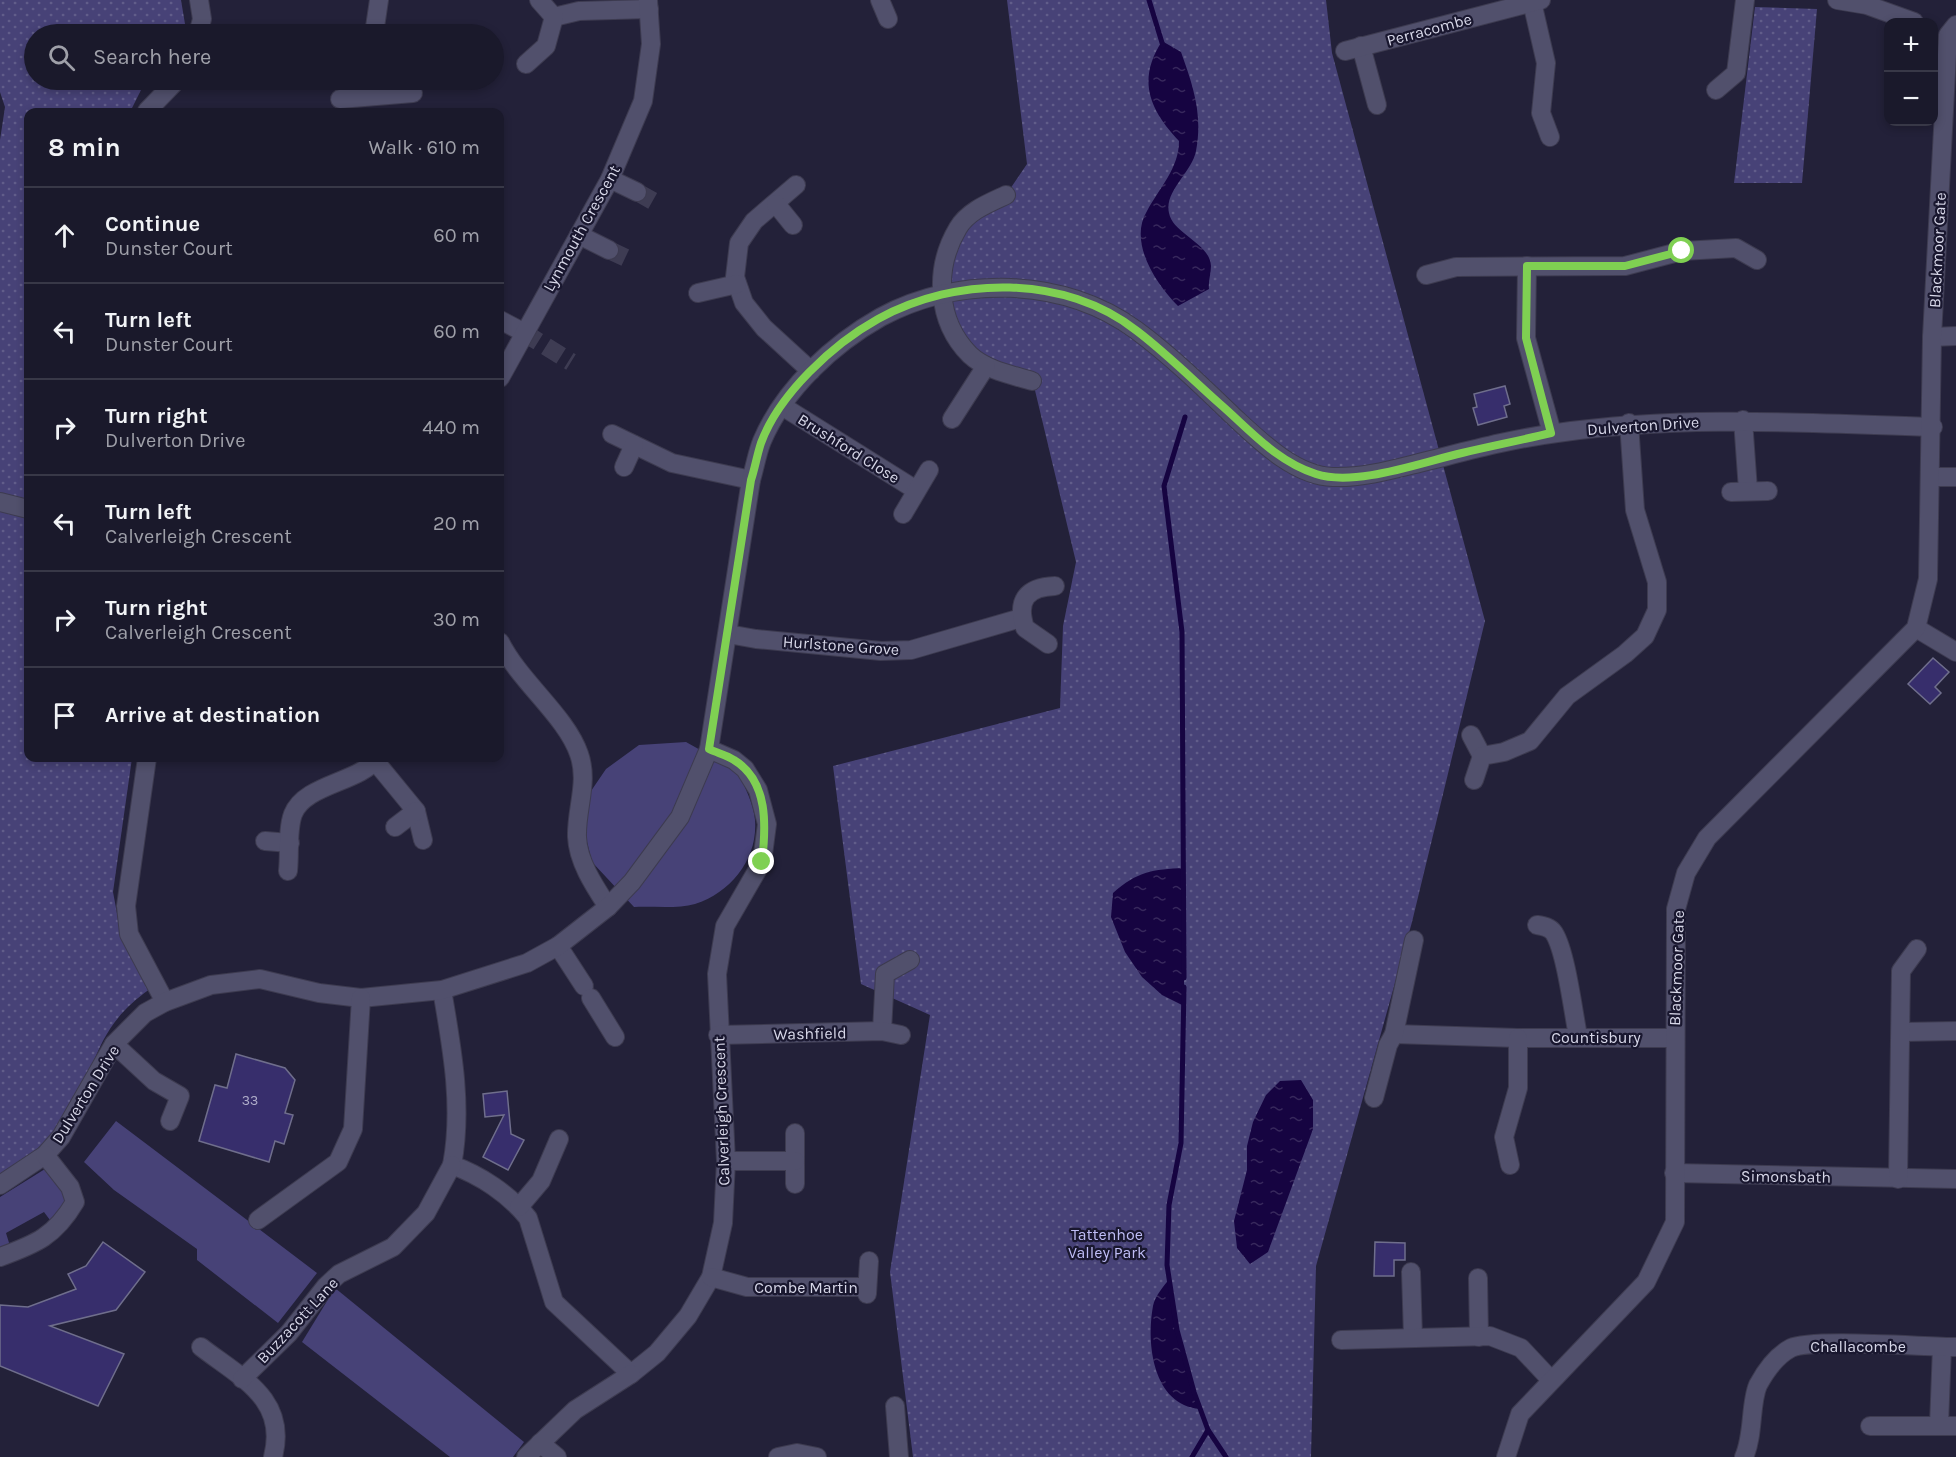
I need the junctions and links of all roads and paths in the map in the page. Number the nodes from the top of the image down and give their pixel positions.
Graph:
1 (199, 0) edge
2 (380, 0) edge
3 (539, 0) edge
4 (880, 0) edge
5 (1745, 0) edge
6 (1837, 0) edge
7 (1536, 1) edge
8 (1868, 2) edge
9 (648, 4) edge
10 (554, 17) junction
11 (1905, 18) edge
12 (888, 19) dead end
13 (201, 24) edge
14 (376, 24) edge
15 (1946, 30) edge
16 (526, 64) dead end
17 (167, 90) edge
18 (364, 90) edge
19 (387, 90) edge
20 (1716, 90) dead end
21 (413, 93) dead end
22 (340, 99) dead end
23 (1377, 105) dead end
24 (150, 108) edge
25 (1550, 137) dead end
26 (610, 179) junction
27 (796, 185) dead end
28 (637, 192) tunnel mouth
29 (1006, 195) dead end
30 (776, 204) junction
31 (793, 225) dead end
32 (579, 235) junction
33 (609, 250) tunnel mouth
34 (1757, 260) dead end
35 (1527, 266) junction
36 (1426, 275) dead end
37 (737, 284) junction
38 (698, 293) dead end
39 (941, 294) junction
40 (504, 322) edge
41 (523, 333) junction
42 (1956, 336) edge
43 (1932, 337) junction
44 (986, 366) junction
45 (504, 370) edge
46 (811, 371) junction
47 (1032, 381) dead end
48 (782, 406) junction
49 (952, 419) dead end
50 (1743, 420) junction
51 (1629, 423) junction
52 (1933, 427) junction
53 (1551, 433) junction
54 (612, 434) dead end
55 (634, 445) junction
56 (624, 467) dead end
57 (929, 470) dead end
58 (1930, 477) junction
59 (1956, 477) edge
60 (751, 480) junction
61 (916, 490) junction
62 (1768, 491) dead end
63 (0, 502) edge
64 (24, 508) edge
65 (903, 514) dead end
66 (1055, 586) dead end
67 (1022, 618) junction
68 (1916, 628) junction
69 (728, 634) junction
70 (1048, 644) dead end
71 (504, 651) edge
72 (1956, 652) edge
73 (1471, 735) dead end
74 (709, 749) junction
75 (1482, 756) junction
76 (146, 762) edge
77 (372, 762) edge
78 (379, 762) edge
79 (1474, 780) dead end
80 (416, 811) junction
81 (395, 827) dead end
82 (423, 840) dead end
83 (265, 841) dead end
84 (291, 843) junction
85 (288, 871) dead end
86 (608, 907) junction
87 (1537, 925) dead end
88 (1414, 940) dead end
89 (558, 946) junction
90 (1917, 949) dead end
91 (910, 960) dead end
92 (442, 990) junction
93 (361, 998) junction
94 (165, 1002) junction
95 (882, 1031) junction
96 (1956, 1031) edge
97 (1901, 1032) junction
98 (1394, 1034) junction
99 (718, 1035) junction
100 (901, 1035) dead end
101 (1578, 1036) junction
102 (615, 1037) dead end
103 (1518, 1038) junction
104 (1674, 1038) junction
105 (114, 1044) junction
106 (1374, 1098) dead end
107 (170, 1121) dead end
108 (795, 1133) dead end
109 (559, 1139) dead end
110 (45, 1155) junction
111 (726, 1161) junction
112 (795, 1161) junction
113 (452, 1165) junction
114 (1510, 1165) dead end
115 (1674, 1173) junction
116 (1898, 1179) junction
117 (1956, 1179) edge
118 (795, 1184) dead end
119 (0, 1185) edge
120 (519, 1207) junction
121 (258, 1220) dead end
122 (0, 1257) edge
123 (869, 1261) dead end
124 (1411, 1272) dead end
125 (711, 1277) junction
126 (1478, 1278) dead end
127 (1413, 1337) junction
128 (1479, 1337) junction
129 (1341, 1340) dead end
130 (201, 1347) dead end
131 (1949, 1347) edge
132 (631, 1374) junction
133 (242, 1379) junction
134 (1551, 1380) junction
135 (895, 1406) dead end
136 (1948, 1425) edge
137 (1870, 1426) dead end
138 (540, 1443) junction
139 (273, 1457) edge
140 (526, 1457) edge
141 (557, 1457) edge
142 (778, 1457) edge
143 (817, 1457) edge
144 (899, 1457) edge
145 (1506, 1457) edge
146 (1744, 1457) edge

1 - 13 street
2 - 14 street
3 - 10 street
4 - 12 street
5 - 20 street
6 - 8 street
7 - 23 street, Perracombe
7 - 25 street, Perracombe
8 - 11 street
9 - 10 street
9 - 26 street, Lynmouth Crescent
10 - 16 street
15 - 43 street, Blackmoor Gate
17 - 24 street
18 - 22 street
19 - 21 street
26 - 28 street
26 - 32 street, Lynmouth Crescent
27 - 30 street
29 - 39 street
30 - 31 street
30 - 37 street
32 - 33 street
32 - 41 street, Lynmouth Crescent
34 - 35 street
35 - 36 street
35 - 53 street
37 - 38 street
37 - 46 street
39 - 44 street
39 - 46 street, Dulverton Drive
39 - 53 street, Dulverton Drive
40 - 41 street
41 - 45 street, Lynmouth Crescent
42 - 43 street
43 - 52 street, Blackmoor Gate
44 - 47 street
44 - 49 street
46 - 48 street, Dulverton Drive
48 - 60 street, Dulverton Drive
48 - 61 street, Brushford Close
50 - 51 street, Dulverton Drive
50 - 52 street, Dulverton Drive
50 - 62 street
51 - 53 street, Dulverton Drive
51 - 75 street
52 - 58 street, Blackmoor Gate
54 - 55 street
55 - 56 street
55 - 60 street
57 - 61 street, Brushford Close
58 - 59 street
58 - 68 street, Blackmoor Gate
60 - 69 street, Dulverton Drive
61 - 65 street, Brushford Close
63 - 64 street
66 - 67 street
67 - 69 street, Hurlstone Grove
67 - 70 street
68 - 72 street
68 - 104 street, Blackmoor Gate
69 - 74 street, Dulverton Drive
71 - 86 street
73 - 75 street
74 - 86 street, Dulverton Drive
74 - 99 street, Calverleigh Crescent
75 - 79 street
76 - 94 street
77 - 84 street
78 - 80 street
80 - 81 street
80 - 82 street
83 - 84 street
84 - 85 street
86 - 89 street, Dulverton Drive
87 - 101 street
88 - 98 street
89 - 92 street, Dulverton Drive
89 - 102 street
90 - 97 street
91 - 95 street
92 - 93 street, Dulverton Drive
92 - 113 street
93 - 94 street, Dulverton Drive
93 - 121 street
94 - 105 street, Dulverton Drive
95 - 99 street, Washfield
95 - 100 street, Washfield
96 - 97 street
97 - 116 street
98 - 103 street, Countisbury
98 - 106 street
99 - 111 street, Calverleigh Crescent
101 - 103 street, Countisbury
101 - 104 street, Countisbury
103 - 114 street
104 - 115 street, Blackmoor Gate
105 - 107 street
105 - 110 street, Dulverton Drive
108 - 112 street
109 - 120 street
110 - 119 street, Dulverton Drive
110 - 122 street
111 - 112 street
111 - 125 street, Calverleigh Crescent
112 - 118 street
113 - 120 street
113 - 133 street, Buzzacott Lane
115 - 116 street, Simonsbath
115 - 134 street, Blackmoor Gate
116 - 117 street, Simonsbath
120 - 132 street
123 - 125 street, Combe Martin
124 - 127 street
125 - 132 street, Calverleigh Crescent
126 - 128 street
127 - 128 street
127 - 129 street
128 - 134 street
130 - 133 street
131 - 136 street, Challacombe
131 - 146 street, Challacombe
132 - 138 street, Calverleigh Crescent
133 - 139 street
134 - 145 street, Blackmoor Gate
135 - 144 street
136 - 137 street, Challacombe
138 - 140 street, Calverleigh Crescent
138 - 141 street
142 - 143 street

